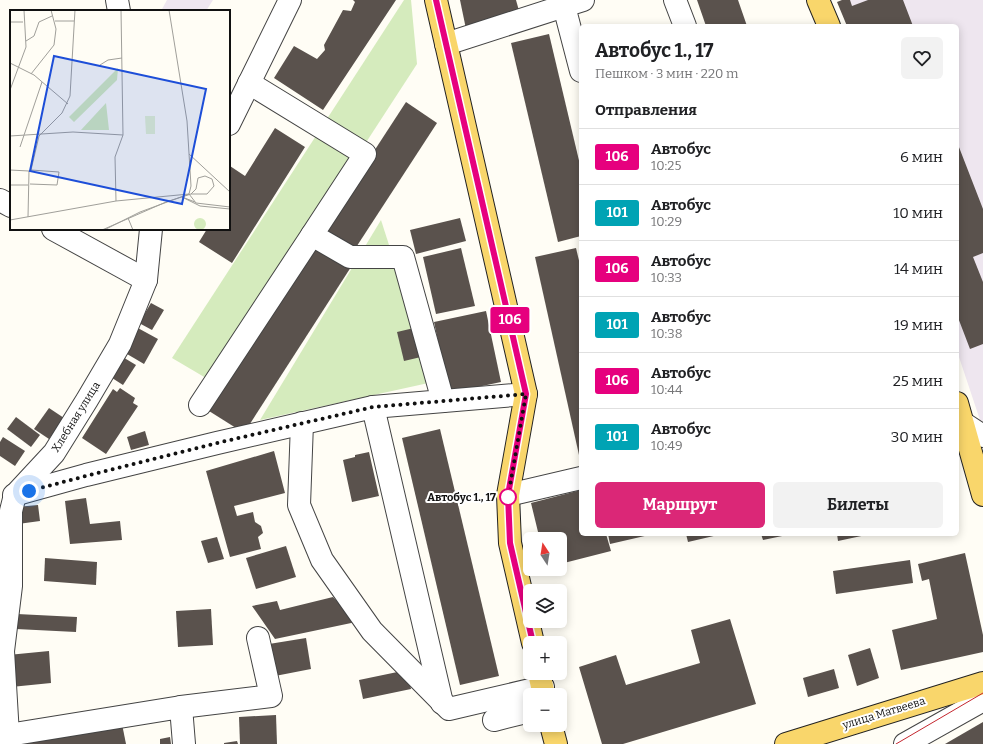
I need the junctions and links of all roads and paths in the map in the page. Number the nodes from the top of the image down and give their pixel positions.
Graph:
1 (117, 0) edge
2 (290, 0) edge
3 (436, 0) edge
4 (675, 0) edge
5 (818, 0) edge
6 (573, 3) edge
7 (119, 10) edge
8 (684, 24) edge
9 (827, 24) edge
10 (446, 44) junction
11 (579, 54) edge
12 (249, 83) junction
13 (230, 122) edge
14 (0, 200) edge
15 (10, 205) edge
16 (55, 230) edge
17 (151, 230) edge
18 (312, 235) junction
19 (146, 280) junction
20 (526, 394) junction
21 (443, 401) junction
22 (200, 405) dead end
23 (373, 407) junction
24 (959, 417) edge
25 (302, 423) junction
26 (983, 436) edge
27 (579, 478) edge
28 (983, 494) edge
29 (508, 495) junction
30 (8, 498) edge
31 (531, 636) edge
32 (258, 638) dead end
33 (542, 685) edge
34 (982, 697) edge
35 (442, 703) junction
36 (181, 707) junction
37 (523, 713) edge
38 (494, 720) dead end
39 (553, 732) edge
40 (4, 737) edge
41 (184, 744) edge
42 (556, 744) edge
43 (786, 744) edge
44 (905, 744) edge

1 - 7 street
2 - 12 street
3 - 10 main road
4 - 8 street
5 - 9 main road
6 - 10 street
6 - 11 street
10 - 20 main road
12 - 13 street
12 - 18 street
14 - 15 street
16 - 19 street
17 - 19 street, Хлебная улица
18 - 21 street
18 - 22 street
19 - 30 street, Хлебная улица
20 - 21 street
20 - 29 main road
21 - 23 street
23 - 25 street
23 - 35 street
24 - 26 street
24 - 28 main road
25 - 30 street
25 - 35 street
27 - 29 street
29 - 31 main road
30 - 40 street
32 - 36 street
33 - 35 street
34 - 43 main road, улица Матвеева
34 - 44 street
36 - 40 street
36 - 41 street
37 - 38 street
39 - 42 main road

